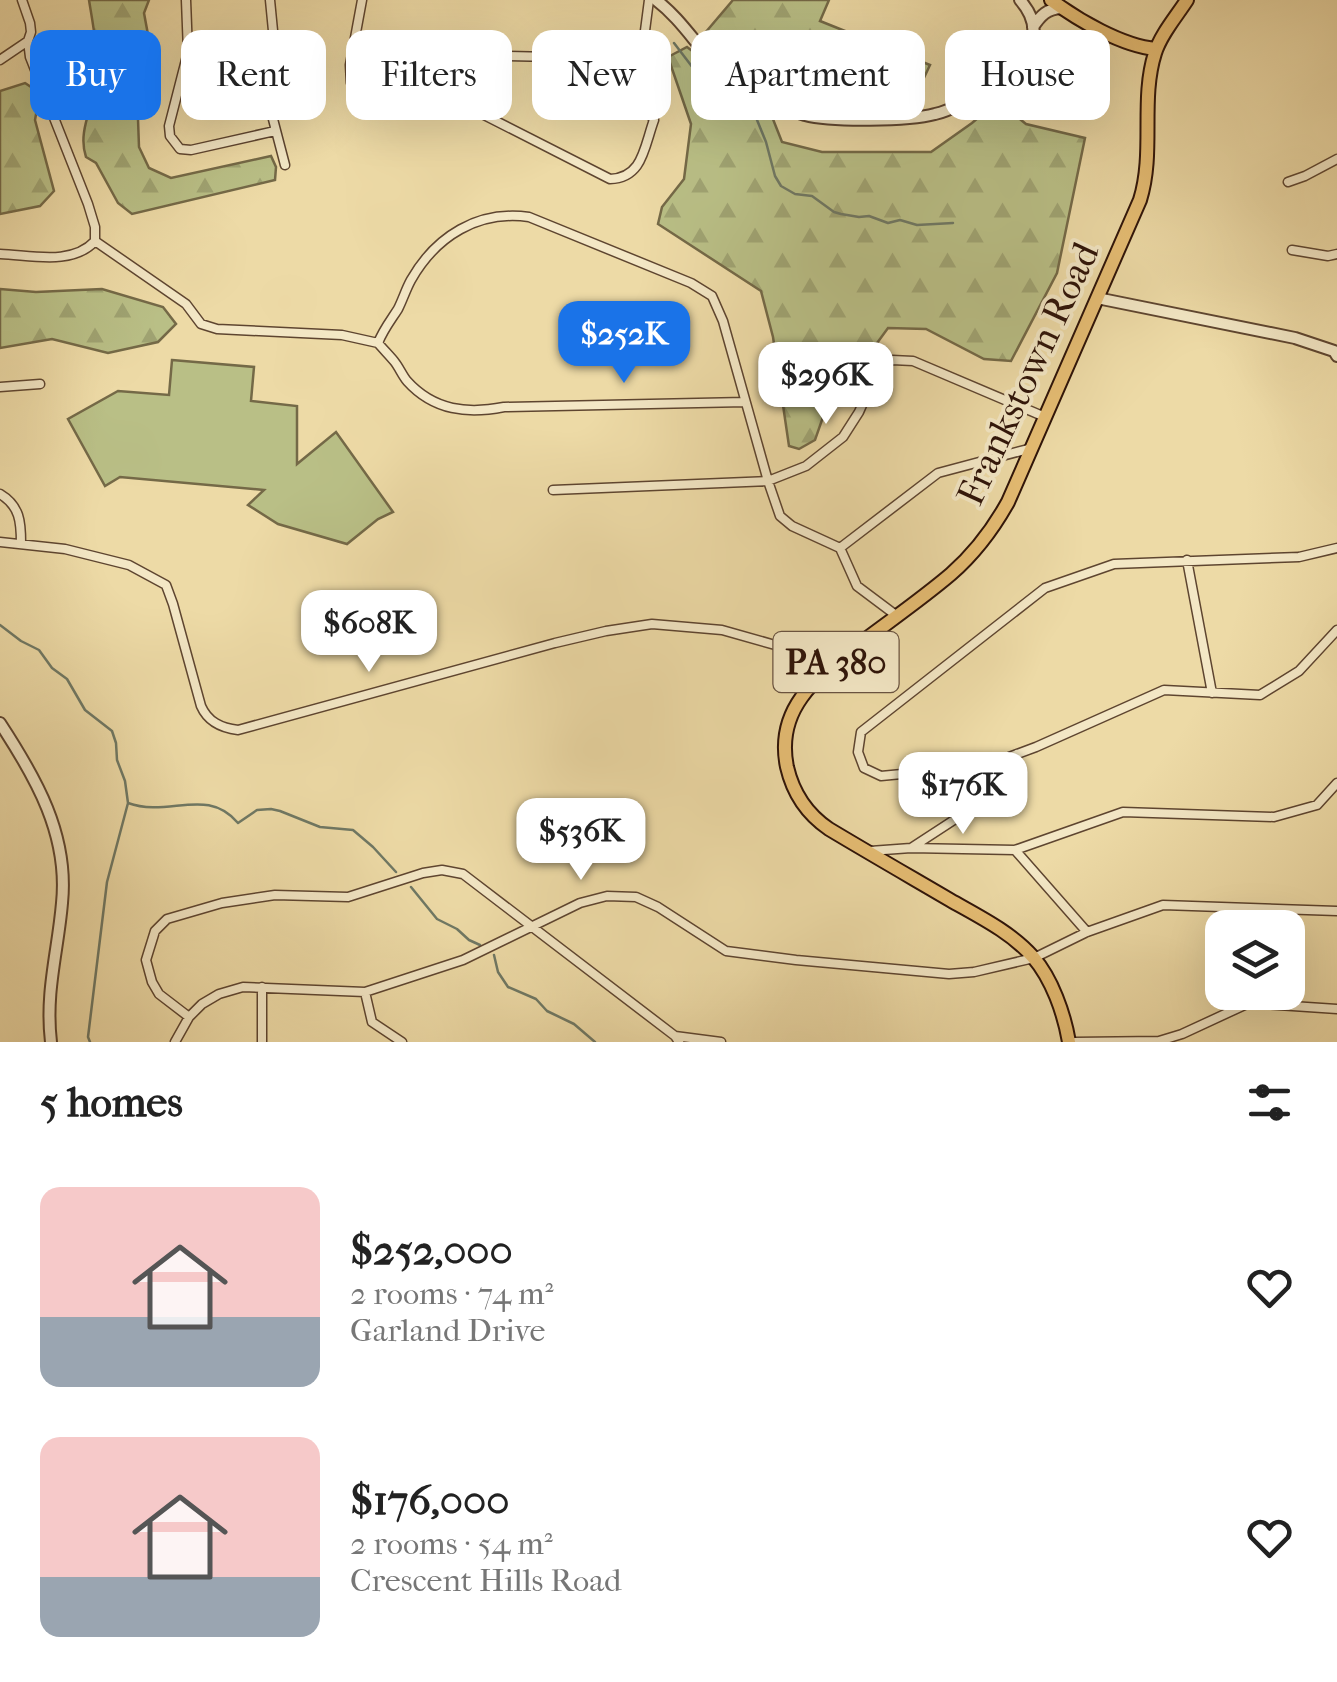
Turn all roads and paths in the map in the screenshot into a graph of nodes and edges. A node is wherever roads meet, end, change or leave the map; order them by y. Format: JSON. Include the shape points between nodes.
{"nodes":[{"id":1,"x":22,"y":0,"type":"edge"},
{"id":2,"x":186,"y":0,"type":"edge"},
{"id":3,"x":270,"y":0,"type":"edge"},
{"id":4,"x":362,"y":0,"type":"edge"},
{"id":5,"x":652,"y":0,"type":"edge"},
{"id":6,"x":1020,"y":0,"type":"edge"},
{"id":7,"x":1187,"y":0,"type":"edge"},
{"id":8,"x":1058,"y":3,"type":"edge"},
{"id":9,"x":1032,"y":28,"type":"junction"},
{"id":10,"x":356,"y":30,"type":"edge"},
{"id":11,"x":646,"y":30,"type":"edge"},
{"id":12,"x":28,"y":41,"type":"junction"},
{"id":13,"x":1156,"y":49,"type":"junction"},
{"id":14,"x":0,"y":60,"type":"edge"},
{"id":15,"x":493,"y":120,"type":"edge"},
{"id":16,"x":654,"y":120,"type":"edge"},
{"id":17,"x":274,"y":132,"type":"junction"},
{"id":18,"x":1337,"y":159,"type":"edge"},
{"id":19,"x":284,"y":165,"type":"dead end"},
{"id":20,"x":1288,"y":182,"type":"dead end"},
{"id":21,"x":95,"y":241,"type":"junction"},
{"id":22,"x":1292,"y":250,"type":"dead end"},
{"id":23,"x":0,"y":254,"type":"edge"},
{"id":24,"x":1337,"y":254,"type":"edge"},
{"id":25,"x":1097,"y":298,"type":"junction"},
{"id":26,"x":378,"y":343,"type":"junction"},
{"id":27,"x":1337,"y":356,"type":"edge"},
{"id":28,"x":40,"y":384,"type":"dead end"},
{"id":29,"x":0,"y":388,"type":"edge"},
{"id":30,"x":745,"y":402,"type":"junction"},
{"id":31,"x":1045,"y":416,"type":"junction"},
{"id":32,"x":1032,"y":448,"type":"junction"},
{"id":33,"x":768,"y":481,"type":"junction"},
{"id":34,"x":553,"y":490,"type":"dead end"},
{"id":35,"x":0,"y":494,"type":"edge"},
{"id":36,"x":0,"y":542,"type":"edge"},
{"id":37,"x":21,"y":543,"type":"junction"},
{"id":38,"x":840,"y":548,"type":"junction"},
{"id":39,"x":1337,"y":548,"type":"edge"},
{"id":40,"x":1187,"y":560,"type":"junction"},
{"id":41,"x":896,"y":616,"type":"junction"},
{"id":42,"x":1337,"y":630,"type":"edge"},
{"id":43,"x":821,"y":674,"type":"junction"},
{"id":44,"x":1212,"y":693,"type":"junction"},
{"id":45,"x":0,"y":723,"type":"edge"},
{"id":46,"x":1017,"y":754,"type":"junction"},
{"id":47,"x":986,"y":765,"type":"junction"},
{"id":48,"x":1337,"y":783,"type":"edge"},
{"id":49,"x":1000,"y":785,"type":"junction"},
{"id":50,"x":911,"y":848,"type":"junction"},
{"id":51,"x":1015,"y":850,"type":"junction"},
{"id":52,"x":866,"y":851,"type":"junction"},
{"id":53,"x":1337,"y":912,"type":"edge"},
{"id":54,"x":530,"y":927,"type":"junction"},
{"id":55,"x":1087,"y":932,"type":"junction"},
{"id":56,"x":1034,"y":958,"type":"junction"},
{"id":57,"x":262,"y":988,"type":"junction"},
{"id":58,"x":365,"y":992,"type":"junction"},
{"id":59,"x":1337,"y":1008,"type":"edge"},
{"id":60,"x":189,"y":1017,"type":"junction"},
{"id":61,"x":1184,"y":1038,"type":"edge"},
{"id":62,"x":677,"y":1039,"type":"edge"},
{"id":63,"x":51,"y":1042,"type":"edge"},
{"id":64,"x":175,"y":1042,"type":"edge"},
{"id":65,"x":262,"y":1042,"type":"edge"},
{"id":66,"x":402,"y":1042,"type":"edge"},
{"id":67,"x":720,"y":1042,"type":"edge"},
{"id":68,"x":1072,"y":1042,"type":"edge"}],
"edges":[{"from":1,"to":12,"type":"street"},
{"from":2,"to":17,"type":"street","via":[[188,52],[169,126],[173,142],[191,150]]},
{"from":3,"to":17,"type":"street","via":[[268,100]]},
{"from":4,"to":10,"type":"street"},
{"from":5,"to":9,"type":"street","via":[[734,82],[824,119],[915,118],[954,108],[1024,59]]},
{"from":5,"to":11,"type":"street"},
{"from":6,"to":9,"type":"street"},
{"from":7,"to":13,"type":"main road","name":"Frankstown Road","number":"PA 380"},
{"from":8,"to":9,"type":"street"},
{"from":8,"to":13,"type":"main road"},
{"from":12,"to":14,"type":"street"},
{"from":12,"to":21,"type":"street","via":[[88,204]]},
{"from":13,"to":25,"type":"main road","name":"Frankstown Road","number":"PA 380","via":[[1145,184]]},
{"from":15,"to":16,"type":"street","via":[[610,180],[636,170]]},
{"from":17,"to":19,"type":"street"},
{"from":18,"to":20,"type":"street"},
{"from":21,"to":23,"type":"street","via":[[64,257]]},
{"from":21,"to":26,"type":"street","via":[[186,304],[202,324]]},
{"from":22,"to":24,"type":"street"},
{"from":25,"to":27,"type":"street","via":[[1295,338]]},
{"from":25,"to":31,"type":"main road","name":"Frankstown Road","number":"PA 380"},
{"from":26,"to":30,"type":"street","via":[[406,381],[448,408]]},
{"from":26,"to":30,"type":"street","via":[[428,254],[465,225],[511,214],[712,296]]},
{"from":28,"to":29,"type":"street"},
{"from":30,"to":33,"type":"street"},
{"from":31,"to":32,"type":"main road","name":"Frankstown Road","number":"PA 380"},
{"from":31,"to":33,"type":"street","via":[[913,361],[892,360],[877,372],[843,438],[806,466]]},
{"from":32,"to":38,"type":"street","via":[[938,473]]},
{"from":32,"to":41,"type":"main road","name":"Frankstown Road","number":"PA 380","via":[[982,542]]},
{"from":33,"to":34,"type":"street"},
{"from":33,"to":38,"type":"street","via":[[780,516]]},
{"from":35,"to":37,"type":"street","via":[[21,516]]},
{"from":36,"to":37,"type":"street"},
{"from":37,"to":43,"type":"street","via":[[130,566],[166,585],[204,715],[225,728],[238,730],[555,643],[652,624],[722,630],[775,645]]},
{"from":38,"to":41,"type":"street","via":[[857,586]]},
{"from":39,"to":40,"type":"street","via":[[1299,557]]},
{"from":40,"to":44,"type":"street"},
{"from":40,"to":47,"type":"street","via":[[1114,564],[1045,588],[862,732],[858,752],[864,768],[882,776]]},
{"from":41,"to":43,"type":"main road","name":"Frankstown Road","number":"PA 380"},
{"from":42,"to":44,"type":"street","via":[[1299,671],[1260,695]]},
{"from":43,"to":52,"type":"main road","name":"Frankstown Road","number":"PA 380","via":[[790,721],[790,780],[820,823]]},
{"from":44,"to":46,"type":"street","via":[[1164,690]]},
{"from":45,"to":63,"type":"street","via":[[40,791],[60,845],[64,886],[49,988]]},
{"from":46,"to":47,"type":"street"},
{"from":46,"to":49,"type":"street"},
{"from":47,"to":49,"type":"street"},
{"from":48,"to":51,"type":"street","via":[[1317,805],[1274,817],[1123,812]]},
{"from":49,"to":50,"type":"street"},
{"from":50,"to":51,"type":"street"},
{"from":50,"to":52,"type":"street"},
{"from":51,"to":55,"type":"street"},
{"from":52,"to":56,"type":"main road","name":"Frankstown Road","number":"PA 380","via":[[1007,934]]},
{"from":53,"to":55,"type":"street","via":[[1162,905]]},
{"from":54,"to":56,"type":"street","via":[[607,896],[658,907],[726,951],[949,974]]},
{"from":54,"to":58,"type":"street","via":[[463,960]]},
{"from":54,"to":60,"type":"street","via":[[463,874],[442,870],[348,897],[222,902],[166,919],[146,960],[158,994]]},
{"from":54,"to":62,"type":"street"},
{"from":55,"to":56,"type":"street"},
{"from":56,"to":68,"type":"main road","name":"Frankstown Road","number":"PA 380"},
{"from":57,"to":58,"type":"street"},
{"from":57,"to":60,"type":"street","via":[[219,994]]},
{"from":57,"to":65,"type":"street"},
{"from":58,"to":66,"type":"street","via":[[372,1022]]},
{"from":59,"to":61,"type":"street","via":[[1249,1003]]},
{"from":60,"to":64,"type":"street"},
{"from":61,"to":68,"type":"street"},
{"from":62,"to":67,"type":"street"}]}
